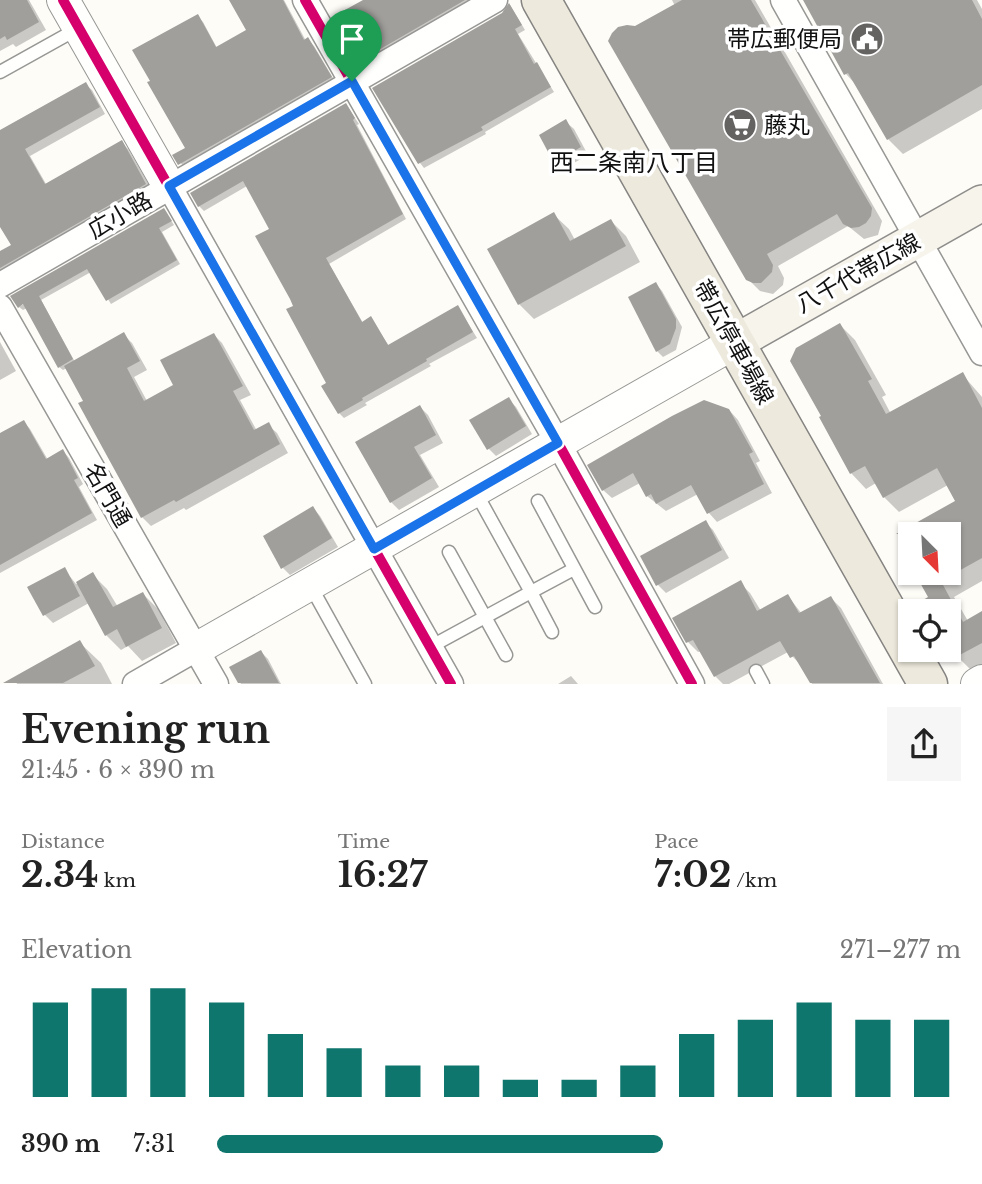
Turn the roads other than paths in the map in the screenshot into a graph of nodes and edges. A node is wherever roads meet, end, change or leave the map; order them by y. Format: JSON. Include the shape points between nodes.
{"nodes":[{"id":1,"x":64,"y":0,"type":"edge"},
{"id":2,"x":305,"y":0,"type":"edge"},
{"id":3,"x":495,"y":0,"type":"edge"},
{"id":4,"x":541,"y":0,"type":"edge"},
{"id":5,"x":783,"y":0,"type":"edge"},
{"id":6,"x":79,"y":28,"type":"junction"},
{"id":7,"x":0,"y":72,"type":"edge"},
{"id":8,"x":352,"y":81,"type":"junction"},
{"id":9,"x":169,"y":186,"type":"junction"},
{"id":10,"x":982,"y":203,"type":"edge"},
{"id":11,"x":918,"y":240,"type":"junction"},
{"id":12,"x":0,"y":285,"type":"edge"},
{"id":13,"x":0,"y":307,"type":"edge"},
{"id":14,"x":734,"y":343,"type":"junction"},
{"id":15,"x":982,"y":353,"type":"edge"},
{"id":16,"x":558,"y":443,"type":"junction"},
{"id":17,"x":475,"y":491,"type":"junction"},
{"id":18,"x":538,"y":501,"type":"dead end"},
{"id":19,"x":374,"y":549,"type":"junction"},
{"id":20,"x":449,"y":552,"type":"dead end"},
{"id":21,"x":574,"y":569,"type":"junction"},
{"id":22,"x":310,"y":584,"type":"junction"},
{"id":23,"x":531,"y":592,"type":"junction"},
{"id":24,"x":595,"y":607,"type":"dead end"},
{"id":25,"x":485,"y":618,"type":"junction"},
{"id":26,"x":552,"y":632,"type":"dead end"},
{"id":27,"x":430,"y":647,"type":"junction"},
{"id":28,"x":196,"y":649,"type":"junction"},
{"id":29,"x":506,"y":656,"type":"dead end"},
{"id":30,"x":756,"y":671,"type":"dead end"},
{"id":31,"x":982,"y":681,"type":"edge"},
{"id":32,"x":135,"y":684,"type":"edge"},
{"id":33,"x":216,"y":684,"type":"edge"},
{"id":34,"x":365,"y":684,"type":"edge"},
{"id":35,"x":451,"y":684,"type":"edge"},
{"id":36,"x":692,"y":684,"type":"edge"},
{"id":37,"x":763,"y":684,"type":"edge"},
{"id":38,"x":928,"y":684,"type":"edge"},
{"id":39,"x":977,"y":684,"type":"edge"}],
"edges":[{"from":1,"to":6,"type":"street"},
{"from":2,"to":8,"type":"street"},
{"from":3,"to":8,"type":"street","name":"広小路"},
{"from":4,"to":14,"type":"main road","name":"帯広停車場線"},
{"from":5,"to":11,"type":"street"},
{"from":6,"to":7,"type":"lane"},
{"from":6,"to":9,"type":"street"},
{"from":8,"to":9,"type":"street","name":"広小路"},
{"from":8,"to":16,"type":"street"},
{"from":9,"to":12,"type":"street","name":"広小路"},
{"from":9,"to":19,"type":"street"},
{"from":10,"to":11,"type":"main road","name":"八千代帯広線"},
{"from":11,"to":14,"type":"main road","name":"八千代帯広線"},
{"from":11,"to":15,"type":"street"},
{"from":13,"to":28,"type":"street","name":"名門通"},
{"from":14,"to":16,"type":"street"},
{"from":14,"to":38,"type":"main road","name":"帯広停車場線"},
{"from":16,"to":17,"type":"street"},
{"from":16,"to":36,"type":"street"},
{"from":17,"to":19,"type":"street"},
{"from":17,"to":23,"type":"lane"},
{"from":18,"to":21,"type":"lane"},
{"from":19,"to":22,"type":"street"},
{"from":19,"to":27,"type":"street"},
{"from":20,"to":25,"type":"lane"},
{"from":21,"to":23,"type":"lane"},
{"from":21,"to":24,"type":"lane"},
{"from":22,"to":28,"type":"street"},
{"from":22,"to":34,"type":"lane"},
{"from":23,"to":25,"type":"lane"},
{"from":23,"to":26,"type":"lane"},
{"from":25,"to":27,"type":"lane"},
{"from":25,"to":29,"type":"lane"},
{"from":27,"to":35,"type":"street"},
{"from":28,"to":32,"type":"street"},
{"from":28,"to":33,"type":"street","name":"名門通"},
{"from":30,"to":37,"type":"lane"},
{"from":31,"to":39,"type":"street"}]}
